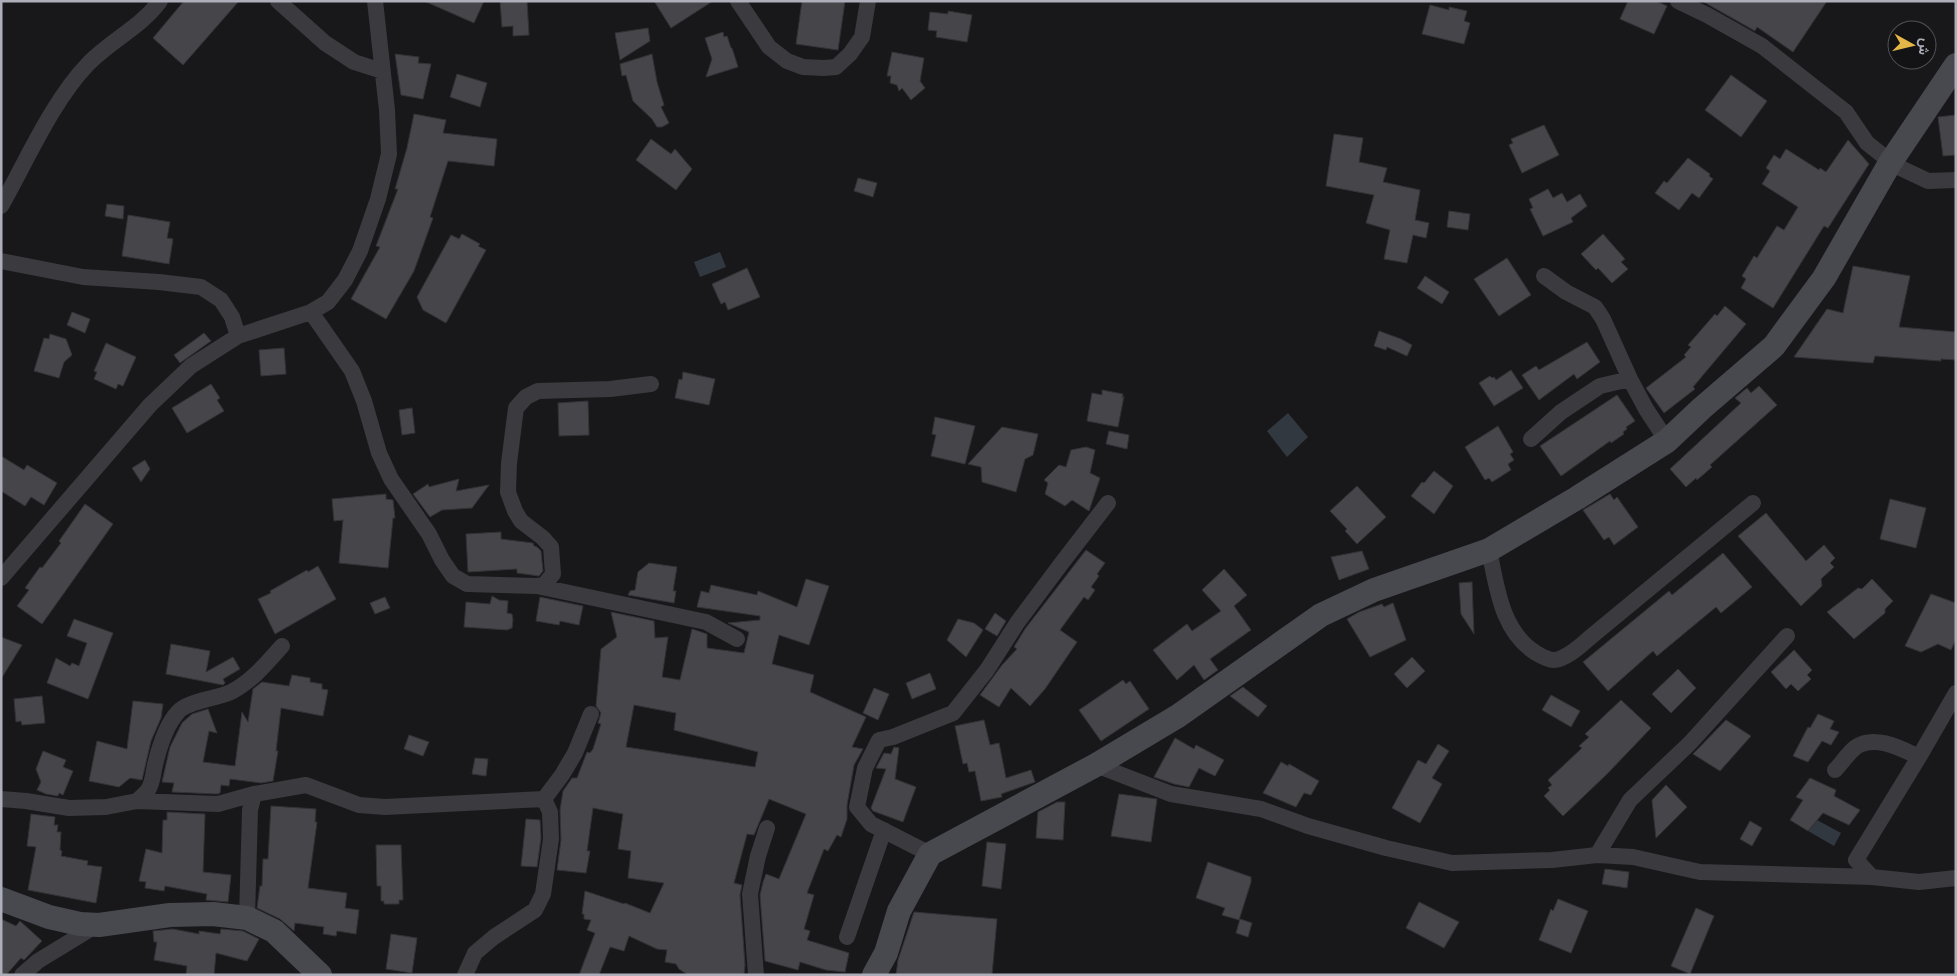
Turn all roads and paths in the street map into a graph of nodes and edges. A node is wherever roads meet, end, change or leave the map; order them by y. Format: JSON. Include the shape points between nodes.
{"nodes":[{"id":1,"x":160,"y":1,"type":"edge"},
{"id":2,"x":278,"y":1,"type":"edge"},
{"id":3,"x":374,"y":1,"type":"edge"},
{"id":4,"x":738,"y":1,"type":"edge"},
{"id":5,"x":868,"y":1,"type":"edge"},
{"id":6,"x":1678,"y":1,"type":"edge"},
{"id":7,"x":1956,"y":65,"type":"edge"},
{"id":8,"x":382,"y":71,"type":"junction"},
{"id":9,"x":1891,"y":162,"type":"junction"},
{"id":10,"x":1956,"y":180,"type":"edge"},
{"id":11,"x":1,"y":206,"type":"edge"},
{"id":12,"x":1,"y":261,"type":"edge"},
{"id":13,"x":1544,"y":276,"type":"dead end"},
{"id":14,"x":311,"y":312,"type":"junction"},
{"id":15,"x":238,"y":336,"type":"junction"},
{"id":16,"x":1630,"y":379,"type":"junction"},
{"id":17,"x":651,"y":384,"type":"dead end"},
{"id":18,"x":1531,"y":440,"type":"dead end"},
{"id":19,"x":1667,"y":441,"type":"junction"},
{"id":20,"x":1108,"y":502,"type":"dead end"},
{"id":21,"x":1753,"y":503,"type":"dead end"},
{"id":22,"x":1489,"y":550,"type":"junction"},
{"id":23,"x":1,"y":578,"type":"edge"},
{"id":24,"x":537,"y":586,"type":"junction"},
{"id":25,"x":1787,"y":636,"type":"dead end"},
{"id":26,"x":737,"y":639,"type":"dead end"},
{"id":27,"x":282,"y":646,"type":"dead end"},
{"id":28,"x":1956,"y":693,"type":"edge"},
{"id":29,"x":591,"y":714,"type":"dead end"},
{"id":30,"x":1919,"y":757,"type":"junction"},
{"id":31,"x":1096,"y":764,"type":"junction"},
{"id":32,"x":1835,"y":770,"type":"dead end"},
{"id":33,"x":254,"y":794,"type":"junction"},
{"id":34,"x":1,"y":799,"type":"edge"},
{"id":35,"x":544,"y":799,"type":"junction"},
{"id":36,"x":137,"y":801,"type":"junction"},
{"id":37,"x":767,"y":828,"type":"dead end"},
{"id":38,"x":884,"y":830,"type":"junction"},
{"id":39,"x":930,"y":854,"type":"junction"},
{"id":40,"x":1597,"y":855,"type":"junction"},
{"id":41,"x":1872,"y":877,"type":"junction"},
{"id":42,"x":1956,"y":878,"type":"edge"},
{"id":43,"x":1,"y":900,"type":"edge"},
{"id":44,"x":247,"y":918,"type":"junction"},
{"id":45,"x":99,"y":925,"type":"junction"},
{"id":46,"x":847,"y":937,"type":"dead end"},
{"id":47,"x":22,"y":975,"type":"edge"},
{"id":48,"x":320,"y":975,"type":"edge"},
{"id":49,"x":465,"y":975,"type":"edge"},
{"id":50,"x":756,"y":975,"type":"edge"},
{"id":51,"x":874,"y":975,"type":"edge"}],
"edges":[{"from":1,"to":11,"type":"street","via":[[150,15],[88,64],[67,90]]},
{"from":2,"to":8,"type":"street","via":[[325,43],[354,62]]},
{"from":3,"to":8,"type":"street"},
{"from":4,"to":5,"type":"street","via":[[769,47],[787,61],[803,67],[824,68],[836,67],[862,37]]},
{"from":6,"to":9,"type":"street","via":[[1762,46],[1846,112],[1867,143]]},
{"from":7,"to":9,"type":"street"},
{"from":8,"to":14,"type":"street","via":[[389,154],[378,199],[360,251],[345,280],[328,302]]},
{"from":9,"to":10,"type":"street","via":[[1928,181]]},
{"from":9,"to":19,"type":"street","via":[[1824,278],[1774,346]]},
{"from":12,"to":15,"type":"street","via":[[83,277],[201,287],[221,300],[232,317]]},
{"from":13,"to":16,"type":"street","via":[[1595,307]]},
{"from":14,"to":15,"type":"street"},
{"from":14,"to":24,"type":"street","via":[[352,371],[391,479],[453,576],[467,584]]},
{"from":15,"to":23,"type":"street","via":[[192,366],[150,405]]},
{"from":16,"to":18,"type":"street","via":[[1600,386],[1561,412]]},
{"from":16,"to":19,"type":"street"},
{"from":17,"to":24,"type":"street","via":[[538,391],[526,397],[516,408],[508,492],[521,522],[543,538],[553,559],[553,574],[544,585]]},
{"from":19,"to":22,"type":"street"},
{"from":20,"to":38,"type":"street","via":[[953,713],[878,740],[865,768],[857,807],[871,824]]},
{"from":21,"to":22,"type":"street","via":[[1593,635],[1566,656],[1555,660],[1543,658],[1517,636],[1502,608]]},
{"from":22,"to":31,"type":"street","via":[[1374,590],[1321,615],[1178,716]]},
{"from":24,"to":26,"type":"street","via":[[706,622]]},
{"from":25,"to":40,"type":"street","via":[[1690,743],[1630,800]]},
{"from":27,"to":36,"type":"street","via":[[253,676],[232,691],[178,712],[165,734],[152,782]]},
{"from":28,"to":30,"type":"street"},
{"from":29,"to":35,"type":"street","via":[[575,753]]},
{"from":30,"to":32,"type":"street","via":[[1890,744],[1874,742],[1857,746]]},
{"from":30,"to":41,"type":"street","via":[[1856,860]]},
{"from":31,"to":39,"type":"street"},
{"from":31,"to":40,"type":"street","via":[[1171,794],[1261,809],[1308,826],[1444,862],[1489,863]]},
{"from":33,"to":35,"type":"street","via":[[306,786],[359,805],[386,808]]},
{"from":33,"to":36,"type":"street","via":[[218,804]]},
{"from":33,"to":44,"type":"street","via":[[250,810]]},
{"from":34,"to":36,"type":"street","via":[[69,808],[106,807]]},
{"from":35,"to":49,"type":"street","via":[[550,812],[551,839],[542,894],[535,910],[475,954]]},
{"from":37,"to":50,"type":"street","via":[[750,894]]},
{"from":38,"to":39,"type":"street"},
{"from":38,"to":46,"type":"street"},
{"from":39,"to":51,"type":"street","via":[[899,911],[886,953]]},
{"from":40,"to":41,"type":"street","via":[[1633,857],[1700,872]]},
{"from":41,"to":42,"type":"street","via":[[1919,882]]},
{"from":43,"to":45,"type":"street","via":[[50,917]]},
{"from":44,"to":45,"type":"street","via":[[213,914],[170,915]]},
{"from":44,"to":48,"type":"street","via":[[274,931]]},
{"from":45,"to":47,"type":"street","via":[[38,961]]}]}
